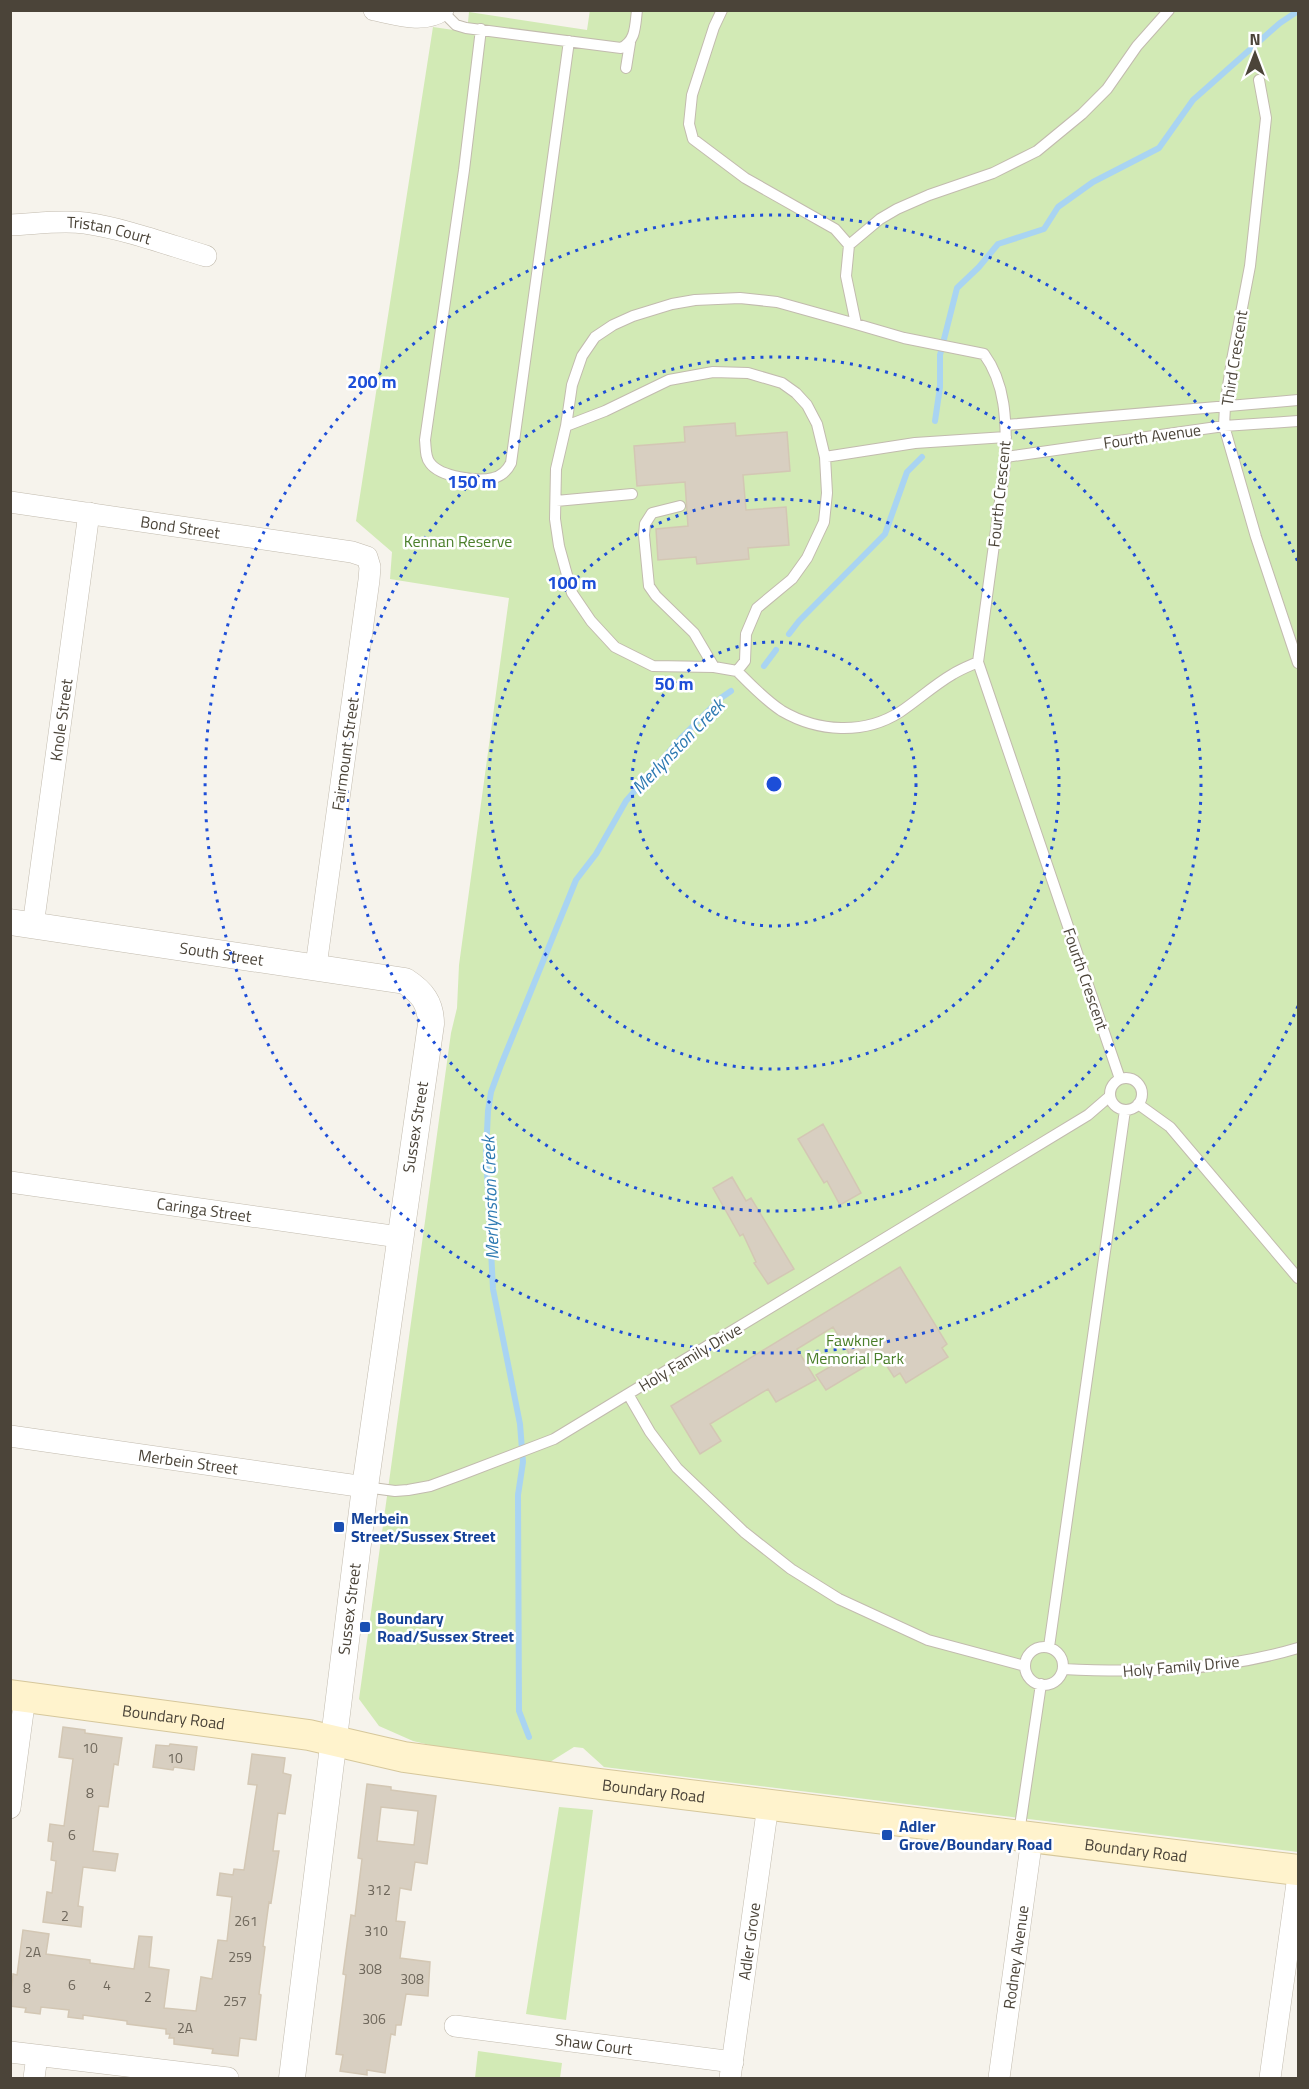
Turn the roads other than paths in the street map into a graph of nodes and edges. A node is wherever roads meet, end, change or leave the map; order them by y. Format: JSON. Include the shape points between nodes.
{"nodes":[{"id":1,"x":374,"y":10,"type":"edge"},
{"id":2,"x":637,"y":10,"type":"edge"},
{"id":3,"x":722,"y":10,"type":"edge"},
{"id":4,"x":1168,"y":10,"type":"edge"},
{"id":5,"x":442,"y":11,"type":"edge"},
{"id":6,"x":481,"y":29,"type":"junction"},
{"id":7,"x":569,"y":41,"type":"junction"},
{"id":8,"x":630,"y":43,"type":"junction"},
{"id":9,"x":626,"y":68,"type":"dead end"},
{"id":10,"x":1259,"y":80,"type":"dead end"},
{"id":11,"x":10,"y":225,"type":"edge"},
{"id":12,"x":849,"y":244,"type":"junction"},
{"id":13,"x":206,"y":256,"type":"dead end"},
{"id":14,"x":856,"y":324,"type":"junction"},
{"id":15,"x":1299,"y":400,"type":"edge"},
{"id":16,"x":1225,"y":406,"type":"junction"},
{"id":17,"x":1299,"y":421,"type":"edge"},
{"id":18,"x":566,"y":426,"type":"junction"},
{"id":19,"x":1224,"y":426,"type":"junction"},
{"id":20,"x":1006,"y":431,"type":"junction"},
{"id":21,"x":825,"y":457,"type":"junction"},
{"id":22,"x":1006,"y":458,"type":"junction"},
{"id":23,"x":632,"y":494,"type":"dead end"},
{"id":24,"x":10,"y":501,"type":"edge"},
{"id":25,"x":556,"y":501,"type":"junction"},
{"id":26,"x":680,"y":506,"type":"dead end"},
{"id":27,"x":89,"y":513,"type":"junction"},
{"id":28,"x":352,"y":552,"type":"joint"},
{"id":29,"x":978,"y":662,"type":"junction"},
{"id":30,"x":1299,"y":663,"type":"edge"},
{"id":31,"x":714,"y":667,"type":"junction"},
{"id":32,"x":737,"y":671,"type":"junction"},
{"id":33,"x":22,"y":924,"type":"edge"},
{"id":34,"x":316,"y":966,"type":"junction"},
{"id":35,"x":426,"y":999,"type":"joint"},
{"id":36,"x":1120,"y":1079,"type":"junction"},
{"id":37,"x":1110,"y":1096,"type":"junction"},
{"id":38,"x":1138,"y":1104,"type":"junction"},
{"id":39,"x":1125,"y":1110,"type":"junction"},
{"id":40,"x":10,"y":1182,"type":"edge"},
{"id":41,"x":399,"y":1237,"type":"junction"},
{"id":42,"x":1299,"y":1278,"type":"edge"},
{"id":43,"x":628,"y":1394,"type":"junction"},
{"id":44,"x":10,"y":1436,"type":"edge"},
{"id":45,"x":365,"y":1487,"type":"junction"},
{"id":46,"x":1049,"y":1647,"type":"junction"},
{"id":47,"x":1299,"y":1648,"type":"edge"},
{"id":48,"x":1025,"y":1666,"type":"junction"},
{"id":49,"x":1063,"y":1669,"type":"junction"},
{"id":50,"x":1041,"y":1684,"type":"junction"},
{"id":51,"x":18,"y":1696,"type":"edge"},
{"id":52,"x":334,"y":1741,"type":"junction"},
{"id":53,"x":768,"y":1805,"type":"junction"},
{"id":54,"x":10,"y":1808,"type":"edge"},
{"id":55,"x":1025,"y":1837,"type":"junction"},
{"id":56,"x":1299,"y":1870,"type":"edge"},
{"id":57,"x":1299,"y":1876,"type":"edge"},
{"id":58,"x":455,"y":2026,"type":"dead end"},
{"id":59,"x":10,"y":2052,"type":"edge"},
{"id":60,"x":37,"y":2056,"type":"junction"},
{"id":61,"x":732,"y":2070,"type":"edge"},
{"id":62,"x":34,"y":2079,"type":"edge"},
{"id":63,"x":228,"y":2079,"type":"edge"},
{"id":64,"x":292,"y":2079,"type":"edge"},
{"id":65,"x":999,"y":2079,"type":"edge"},
{"id":66,"x":1270,"y":2079,"type":"edge"}],
"edges":[{"from":1,"to":5,"type":"street","via":[[421,17]]},
{"from":2,"to":8,"type":"lane"},
{"from":3,"to":12,"type":"lane","via":[[692,94],[689,124],[693,139],[745,178],[835,229]]},
{"from":4,"to":12,"type":"lane","via":[[1107,88],[1037,151],[993,174],[897,210]]},
{"from":5,"to":6,"type":"lane","via":[[456,25]]},
{"from":6,"to":7,"type":"lane"},
{"from":6,"to":7,"type":"lane","via":[[425,440],[429,462],[446,475],[492,479],[507,471],[511,463]]},
{"from":7,"to":8,"type":"lane","via":[[621,48]]},
{"from":8,"to":9,"type":"lane"},
{"from":10,"to":16,"type":"lane","name":"Third Crescent","via":[[1266,118],[1250,266]]},
{"from":11,"to":13,"type":"street","name":"Tristan Court","via":[[83,223]]},
{"from":12,"to":14,"type":"lane","via":[[846,276]]},
{"from":14,"to":18,"type":"lane","name":"Fourth Crescent","via":[[777,302],[740,298],[695,300],[633,316],[595,338],[582,356],[572,386]]},
{"from":14,"to":20,"type":"lane","name":"Fourth Crescent","via":[[984,354],[1000,385]]},
{"from":15,"to":16,"type":"lane","name":"Fourth Avenue"},
{"from":16,"to":19,"type":"lane","name":"Third Crescent"},
{"from":16,"to":20,"type":"lane","name":"Fourth Avenue"},
{"from":17,"to":19,"type":"lane","name":"Fourth Avenue"},
{"from":18,"to":21,"type":"lane","via":[[669,380],[713,372],[747,373],[782,383],[802,399],[817,424]]},
{"from":18,"to":25,"type":"lane","name":"Fourth Crescent","via":[[556,470]]},
{"from":19,"to":22,"type":"lane","name":"Fourth Avenue"},
{"from":19,"to":30,"type":"lane","name":"Third Crescent"},
{"from":20,"to":21,"type":"lane","name":"Fourth Avenue"},
{"from":20,"to":22,"type":"lane","name":"Fourth Crescent"},
{"from":21,"to":32,"type":"lane","via":[[827,494],[822,528],[792,579],[757,608],[746,634],[745,661]]},
{"from":22,"to":29,"type":"lane","name":"Fourth Crescent"},
{"from":23,"to":25,"type":"lane"},
{"from":24,"to":27,"type":"street","name":"Bond Street"},
{"from":25,"to":31,"type":"lane","name":"Fourth Crescent","via":[[559,546],[572,593],[615,647],[653,666]]},
{"from":26,"to":31,"type":"lane","via":[[652,513],[645,524],[649,586],[694,633]]},
{"from":27,"to":28,"type":"street","name":"Bond Street"},
{"from":27,"to":33,"type":"street","name":"Knole Street"},
{"from":28,"to":34,"type":"street","name":"Fairmount Street","via":[[367,557],[369,580]]},
{"from":29,"to":32,"type":"lane","via":[[952,674],[898,713],[866,726],[843,728],[811,725],[782,711]]},
{"from":29,"to":36,"type":"lane","name":"Fourth Crescent"},
{"from":31,"to":32,"type":"lane","name":"Fourth Crescent"},
{"from":33,"to":34,"type":"street","name":"South Street"},
{"from":34,"to":35,"type":"street","name":"South Street","via":[[405,981]]},
{"from":35,"to":41,"type":"street","name":"Sussex Street","via":[[431,1024]]},
{"from":36,"to":37,"type":"lane","via":[[1112,1086]]},
{"from":36,"to":38,"type":"lane","via":[[1130,1078],[1138,1084],[1142,1093]]},
{"from":37,"to":39,"type":"lane","via":[[1117,1107]]},
{"from":37,"to":43,"type":"lane","name":"Holy Family Drive","via":[[1078,1121]]},
{"from":38,"to":39,"type":"lane"},
{"from":38,"to":42,"type":"lane","via":[[1170,1127]]},
{"from":39,"to":46,"type":"lane"},
{"from":40,"to":41,"type":"street","name":"Caringa Street"},
{"from":41,"to":45,"type":"street","name":"Sussex Street"},
{"from":43,"to":45,"type":"lane","via":[[536,1448],[430,1486],[408,1490]]},
{"from":43,"to":48,"type":"lane","name":"Holy Family Drive","via":[[677,1468],[744,1532],[791,1569],[839,1599],[928,1640]]},
{"from":44,"to":45,"type":"street","name":"Merbein Street"},
{"from":45,"to":52,"type":"street","name":"Sussex Street"},
{"from":46,"to":48,"type":"lane","via":[[1032,1651]]},
{"from":46,"to":49,"type":"lane","via":[[1058,1653]]},
{"from":47,"to":49,"type":"lane","name":"Holy Family Drive","via":[[1182,1670]]},
{"from":48,"to":50,"type":"lane","via":[[1032,1680]]},
{"from":49,"to":50,"type":"lane","via":[[1052,1683]]},
{"from":50,"to":55,"type":"lane"},
{"from":51,"to":52,"type":"main road","name":"Boundary Road"},
{"from":51,"to":54,"type":"street"},
{"from":52,"to":53,"type":"main road","name":"Boundary Road","via":[[404,1757]]},
{"from":52,"to":64,"type":"street","name":"Sussex Street"},
{"from":53,"to":55,"type":"main road","name":"Boundary Road"},
{"from":53,"to":61,"type":"street","name":"Adler Grove"},
{"from":55,"to":56,"type":"main road","name":"Boundary Road"},
{"from":55,"to":65,"type":"street","name":"Rodney Avenue"},
{"from":57,"to":66,"type":"street"},
{"from":58,"to":61,"type":"street","name":"Shaw Court"},
{"from":59,"to":60,"type":"street"},
{"from":60,"to":62,"type":"street"},
{"from":60,"to":63,"type":"street"}]}
